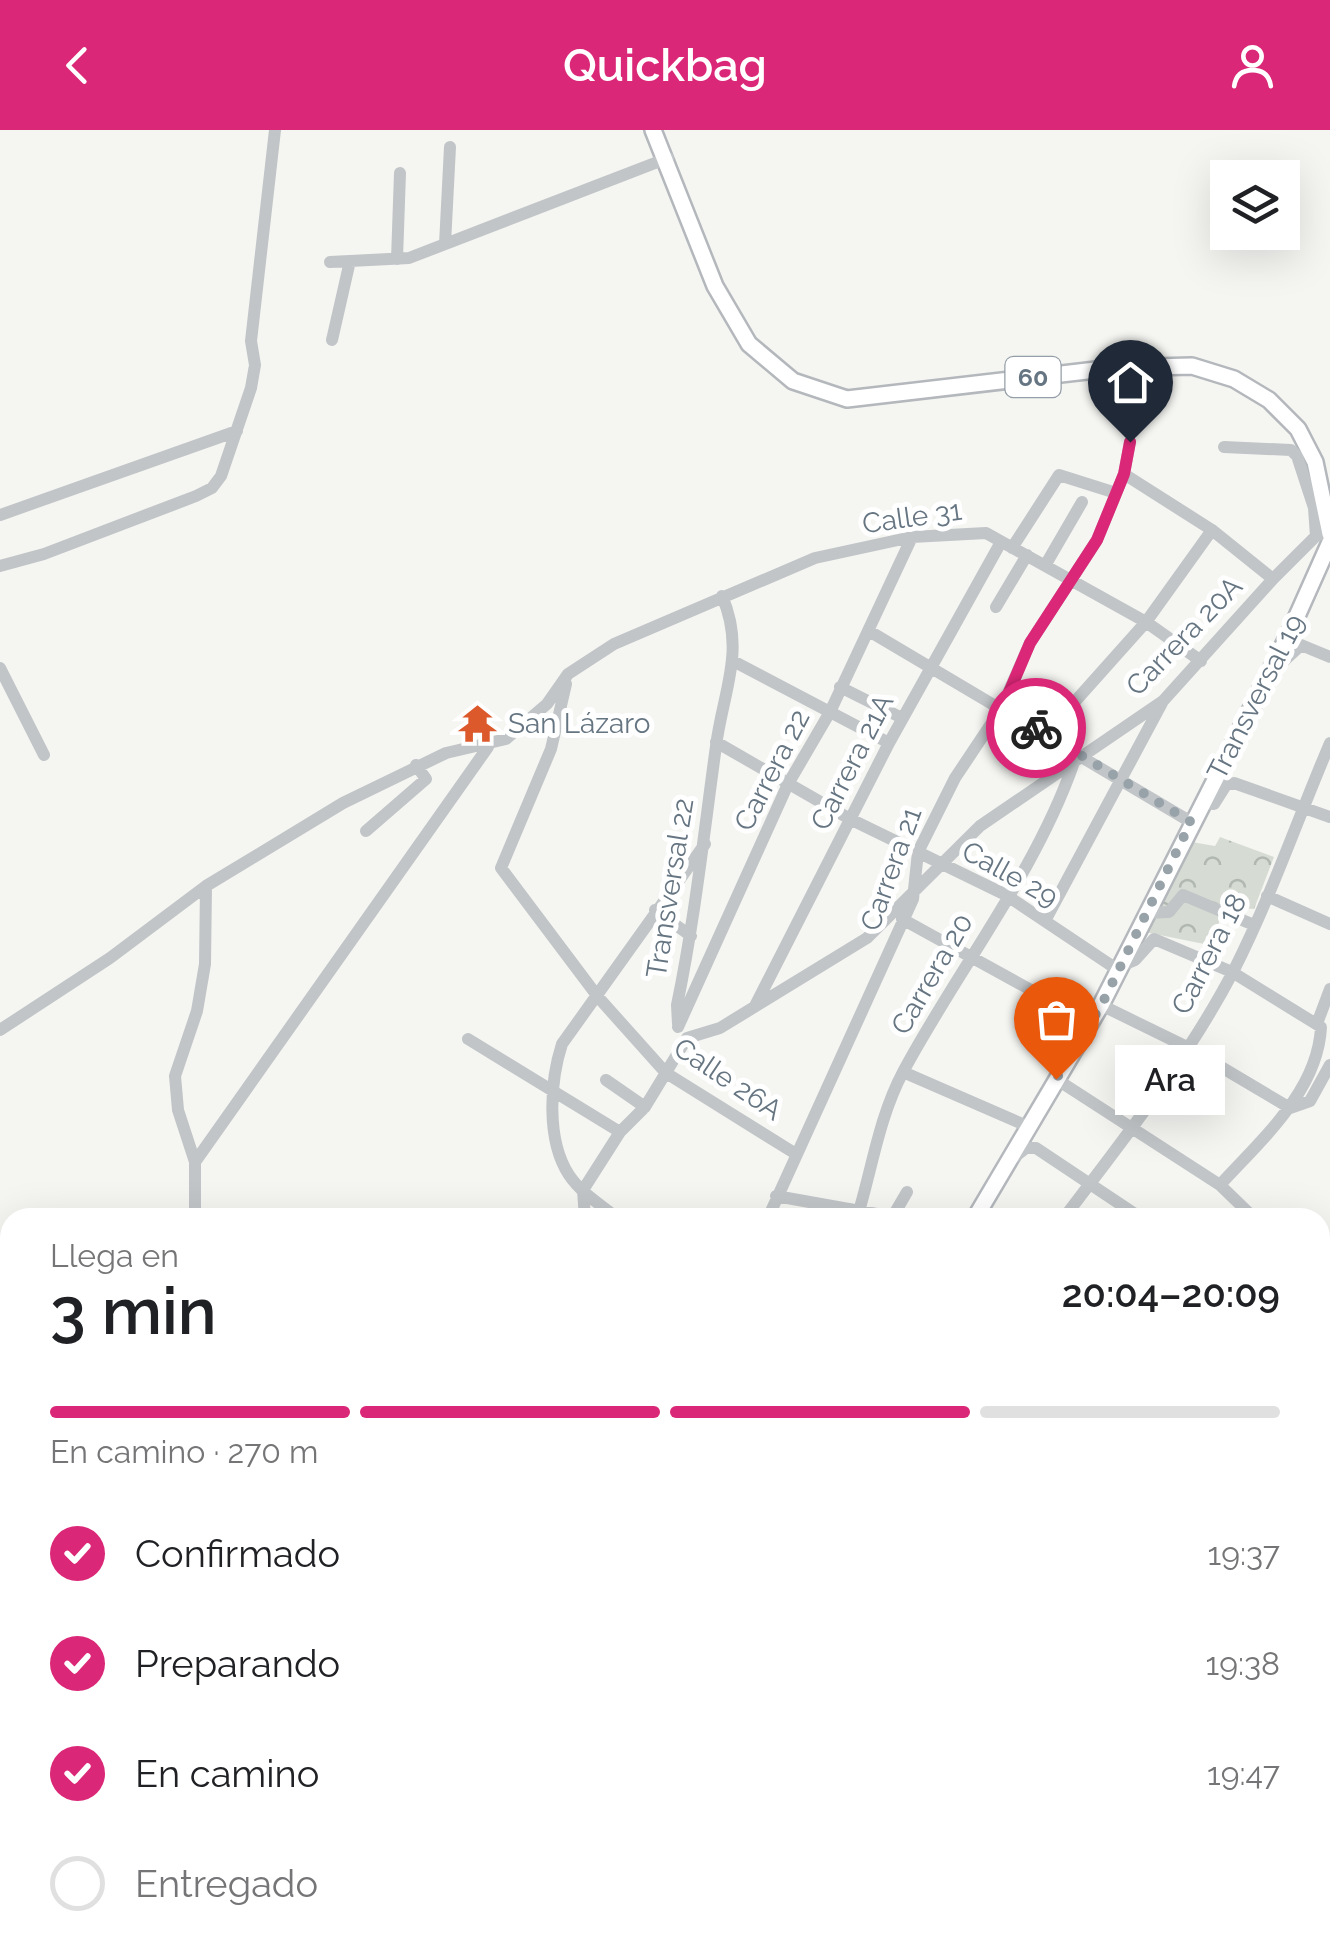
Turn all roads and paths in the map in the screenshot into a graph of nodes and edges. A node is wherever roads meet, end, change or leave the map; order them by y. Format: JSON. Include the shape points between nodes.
{"nodes":[{"id":1,"x":275,"y":130,"type":"edge"},
{"id":2,"x":653,"y":130,"type":"edge"},
{"id":3,"x":450,"y":147,"type":"dead end"},
{"id":4,"x":668,"y":158,"type":"junction"},
{"id":5,"x":400,"y":173,"type":"dead end"},
{"id":6,"x":446,"y":244,"type":"junction"},
{"id":7,"x":397,"y":260,"type":"junction"},
{"id":8,"x":350,"y":261,"type":"junction"},
{"id":9,"x":330,"y":262,"type":"dead end"},
{"id":10,"x":332,"y":340,"type":"dead end"},
{"id":11,"x":238,"y":431,"type":"junction"},
{"id":12,"x":1130,"y":442,"type":"dead end"},
{"id":13,"x":1224,"y":447,"type":"dead end"},
{"id":14,"x":1124,"y":474,"type":"junction"},
{"id":15,"x":1116,"y":493,"type":"junction"},
{"id":16,"x":1082,"y":502,"type":"dead end"},
{"id":17,"x":0,"y":515,"type":"edge"},
{"id":18,"x":1212,"y":530,"type":"junction"},
{"id":19,"x":1327,"y":536,"type":"edge"},
{"id":20,"x":912,"y":537,"type":"junction"},
{"id":21,"x":1007,"y":545,"type":"junction"},
{"id":22,"x":1027,"y":555,"type":"junction"},
{"id":23,"x":1046,"y":564,"type":"junction"},
{"id":24,"x":0,"y":566,"type":"edge"},
{"id":25,"x":1274,"y":579,"type":"junction"},
{"id":26,"x":1074,"y":580,"type":"junction"},
{"id":27,"x":722,"y":596,"type":"junction"},
{"id":28,"x":996,"y":607,"type":"dead end"},
{"id":29,"x":1146,"y":622,"type":"junction"},
{"id":30,"x":868,"y":631,"type":"junction"},
{"id":31,"x":1330,"y":658,"type":"edge"},
{"id":32,"x":733,"y":661,"type":"junction"},
{"id":33,"x":1201,"y":661,"type":"junction"},
{"id":34,"x":929,"y":667,"type":"junction"},
{"id":35,"x":0,"y":668,"type":"edge"},
{"id":36,"x":568,"y":674,"type":"junction"},
{"id":37,"x":1268,"y":676,"type":"junction"},
{"id":38,"x":840,"y":687,"type":"junction"},
{"id":39,"x":1163,"y":701,"type":"junction"},
{"id":40,"x":1002,"y":709,"type":"junction"},
{"id":41,"x":830,"y":712,"type":"junction"},
{"id":42,"x":902,"y":718,"type":"junction"},
{"id":43,"x":1046,"y":734,"type":"junction"},
{"id":44,"x":716,"y":742,"type":"junction"},
{"id":45,"x":889,"y":742,"type":"junction"},
{"id":46,"x":488,"y":746,"type":"junction"},
{"id":47,"x":1329,"y":749,"type":"edge"},
{"id":48,"x":44,"y":755,"type":"dead end"},
{"id":49,"x":1078,"y":760,"type":"junction"},
{"id":50,"x":416,"y":765,"type":"junction"},
{"id":51,"x":1123,"y":780,"type":"junction"},
{"id":52,"x":788,"y":784,"type":"junction"},
{"id":53,"x":1202,"y":802,"type":"junction"},
{"id":54,"x":1304,"y":808,"type":"junction"},
{"id":55,"x":1330,"y":817,"type":"edge"},
{"id":56,"x":850,"y":819,"type":"junction"},
{"id":57,"x":1191,"y":822,"type":"junction"},
{"id":58,"x":366,"y":832,"type":"dead end"},
{"id":59,"x":706,"y":842,"type":"junction"},
{"id":60,"x":918,"y":852,"type":"junction"},
{"id":61,"x":940,"y":863,"type":"junction"},
{"id":62,"x":206,"y":886,"type":"junction"},
{"id":63,"x":914,"y":888,"type":"junction"},
{"id":64,"x":1006,"y":895,"type":"junction"},
{"id":65,"x":1266,"y":896,"type":"junction"},
{"id":66,"x":656,"y":910,"type":"junction"},
{"id":67,"x":1145,"y":913,"type":"junction"},
{"id":68,"x":902,"y":920,"type":"junction"},
{"id":69,"x":1045,"y":921,"type":"junction"},
{"id":70,"x":1330,"y":924,"type":"edge"},
{"id":71,"x":1254,"y":925,"type":"junction"},
{"id":72,"x":691,"y":936,"type":"junction"},
{"id":73,"x":971,"y":960,"type":"junction"},
{"id":74,"x":1119,"y":968,"type":"junction"},
{"id":75,"x":1232,"y":972,"type":"junction"},
{"id":76,"x":1330,"y":989,"type":"edge"},
{"id":77,"x":598,"y":997,"type":"junction"},
{"id":78,"x":1102,"y":1004,"type":"junction"},
{"id":79,"x":754,"y":1008,"type":"junction"},
{"id":80,"x":1091,"y":1024,"type":"junction"},
{"id":81,"x":1320,"y":1024,"type":"junction"},
{"id":82,"x":0,"y":1030,"type":"edge"},
{"id":83,"x":683,"y":1033,"type":"junction"},
{"id":84,"x":468,"y":1038,"type":"dead end"},
{"id":85,"x":1190,"y":1048,"type":"junction"},
{"id":86,"x":1330,"y":1065,"type":"edge"},
{"id":87,"x":903,"y":1072,"type":"junction"},
{"id":88,"x":666,"y":1073,"type":"junction"},
{"id":89,"x":1056,"y":1079,"type":"junction"},
{"id":90,"x":606,"y":1080,"type":"dead end"},
{"id":91,"x":552,"y":1090,"type":"junction"},
{"id":92,"x":646,"y":1107,"type":"junction"},
{"id":93,"x":1290,"y":1108,"type":"junction"},
{"id":94,"x":1027,"y":1126,"type":"junction"},
{"id":95,"x":1136,"y":1127,"type":"junction"},
{"id":96,"x":620,"y":1132,"type":"junction"},
{"id":97,"x":796,"y":1154,"type":"junction"},
{"id":98,"x":195,"y":1162,"type":"junction"},
{"id":99,"x":1004,"y":1164,"type":"junction"},
{"id":100,"x":1091,"y":1182,"type":"junction"},
{"id":101,"x":1220,"y":1185,"type":"junction"},
{"id":102,"x":582,"y":1190,"type":"junction"},
{"id":103,"x":906,"y":1192,"type":"dead end"},
{"id":104,"x":776,"y":1196,"type":"junction"},
{"id":105,"x":196,"y":1208,"type":"edge"},
{"id":106,"x":584,"y":1208,"type":"edge"},
{"id":107,"x":604,"y":1208,"type":"edge"},
{"id":108,"x":772,"y":1208,"type":"edge"},
{"id":109,"x":834,"y":1208,"type":"edge"},
{"id":110,"x":859,"y":1208,"type":"edge"},
{"id":111,"x":900,"y":1208,"type":"edge"},
{"id":112,"x":980,"y":1208,"type":"edge"},
{"id":113,"x":1072,"y":1208,"type":"edge"},
{"id":114,"x":1127,"y":1208,"type":"edge"},
{"id":115,"x":1244,"y":1208,"type":"edge"}],
"edges":[{"from":1,"to":11,"type":"street","via":[[250,340],[255,365]]},
{"from":2,"to":4,"type":"main road","number":"60"},
{"from":3,"to":6,"type":"street"},
{"from":4,"to":6,"type":"street"},
{"from":4,"to":19,"type":"main road","number":"60","via":[[716,286],[749,344],[793,382],[847,399],[1113,368],[1192,366],[1234,378],[1270,400],[1298,429],[1316,462]]},
{"from":5,"to":7,"type":"street"},
{"from":6,"to":7,"type":"street"},
{"from":7,"to":8,"type":"street"},
{"from":8,"to":9,"type":"street"},
{"from":8,"to":10,"type":"street"},
{"from":11,"to":17,"type":"street"},
{"from":11,"to":24,"type":"street","via":[[212,488]]},
{"from":12,"to":14,"type":"street","name":"Carrera 21"},
{"from":13,"to":19,"type":"street","via":[[1291,450]]},
{"from":14,"to":15,"type":"street","name":"Carrera 21"},
{"from":14,"to":18,"type":"street"},
{"from":15,"to":21,"type":"street","name":"Carrera 21A","via":[[1059,476]]},
{"from":15,"to":26,"type":"street","name":"Carrera 21"},
{"from":16,"to":23,"type":"street"},
{"from":18,"to":25,"type":"street"},
{"from":18,"to":29,"type":"street","name":"Carrera 20A"},
{"from":19,"to":25,"type":"street","name":"Carrera 20A"},
{"from":19,"to":37,"type":"main road","name":"Transversal 19"},
{"from":20,"to":21,"type":"street","name":"Calle 31","via":[[986,533]]},
{"from":20,"to":27,"type":"street","name":"Calle 31","via":[[815,558]]},
{"from":20,"to":30,"type":"street","name":"Carrera 22"},
{"from":21,"to":22,"type":"street","name":"Calle 31"},
{"from":21,"to":34,"type":"street","name":"Carrera 21A"},
{"from":22,"to":23,"type":"street","name":"Calle 31"},
{"from":22,"to":28,"type":"street"},
{"from":23,"to":26,"type":"street","name":"Calle 31"},
{"from":25,"to":33,"type":"street","name":"Carrera 20A"},
{"from":26,"to":29,"type":"street","name":"Calle 31"},
{"from":26,"to":40,"type":"street","name":"Carrera 21","via":[[1030,643]]},
{"from":27,"to":32,"type":"street","name":"Transversal 22","via":[[733,617]]},
{"from":27,"to":36,"type":"street","name":"Calle 31","via":[[614,644]]},
{"from":29,"to":33,"type":"street","name":"Calle 31"},
{"from":29,"to":43,"type":"street","name":"Carrera 20A"},
{"from":30,"to":34,"type":"street"},
{"from":30,"to":38,"type":"street","name":"Carrera 22"},
{"from":31,"to":37,"type":"street","via":[[1301,645]]},
{"from":32,"to":41,"type":"street"},
{"from":32,"to":44,"type":"street","name":"Transversal 22"},
{"from":33,"to":39,"type":"street","name":"Carrera 20A"},
{"from":34,"to":40,"type":"street"},
{"from":34,"to":42,"type":"street","name":"Carrera 21A"},
{"from":35,"to":48,"type":"street"},
{"from":36,"to":46,"type":"street","name":"Calle 31","via":[[547,704],[506,740]]},
{"from":36,"to":77,"type":"street","name":"Calle 26A","via":[[552,749],[500,868]]},
{"from":37,"to":53,"type":"main road","name":"Transversal 19"},
{"from":38,"to":41,"type":"street","name":"Carrera 22"},
{"from":38,"to":42,"type":"street"},
{"from":39,"to":49,"type":"street","name":"Carrera 20A"},
{"from":39,"to":51,"type":"street"},
{"from":40,"to":43,"type":"street"},
{"from":40,"to":60,"type":"street","name":"Carrera 21","via":[[955,778]]},
{"from":41,"to":45,"type":"street"},
{"from":41,"to":52,"type":"street","name":"Carrera 22"},
{"from":42,"to":45,"type":"street","name":"Carrera 21A"},
{"from":43,"to":49,"type":"street"},
{"from":44,"to":52,"type":"street","name":"Calle 29"},
{"from":44,"to":59,"type":"street","name":"Transversal 22"},
{"from":45,"to":56,"type":"street","name":"Carrera 21A"},
{"from":46,"to":50,"type":"street"},
{"from":46,"to":98,"type":"street"},
{"from":47,"to":54,"type":"street","name":"Carrera 18"},
{"from":49,"to":51,"type":"street"},
{"from":49,"to":61,"type":"street","name":"Carrera 20A","via":[[980,826]]},
{"from":49,"to":64,"type":"street","name":"Carrera 20"},
{"from":50,"to":58,"type":"street","via":[[426,780]]},
{"from":50,"to":62,"type":"street"},
{"from":51,"to":57,"type":"street"},
{"from":51,"to":69,"type":"street"},
{"from":52,"to":56,"type":"street","name":"Calle 29"},
{"from":52,"to":83,"type":"street","name":"Carrera 22"},
{"from":53,"to":54,"type":"street","via":[[1214,804],[1229,783]]},
{"from":53,"to":57,"type":"main road","name":"Transversal 19"},
{"from":54,"to":55,"type":"street"},
{"from":54,"to":65,"type":"street","name":"Carrera 18"},
{"from":56,"to":60,"type":"street","name":"Calle 29"},
{"from":56,"to":79,"type":"street","name":"Carrera 21A"},
{"from":57,"to":67,"type":"main road","name":"Transversal 19"},
{"from":59,"to":66,"type":"street"},
{"from":59,"to":72,"type":"street","name":"Transversal 22"},
{"from":60,"to":61,"type":"street","name":"Calle 29"},
{"from":60,"to":63,"type":"street","name":"Carrera 21"},
{"from":61,"to":63,"type":"street","name":"Carrera 20A"},
{"from":61,"to":64,"type":"street","name":"Calle 29"},
{"from":62,"to":82,"type":"street"},
{"from":62,"to":98,"type":"street","via":[[200,995],[175,1076]]},
{"from":63,"to":68,"type":"street","name":"Carrera 21"},
{"from":63,"to":79,"type":"street","name":"Carrera 20A","via":[[867,938]]},
{"from":64,"to":69,"type":"street","name":"Calle 29"},
{"from":64,"to":73,"type":"street","name":"Carrera 20"},
{"from":65,"to":70,"type":"street"},
{"from":65,"to":71,"type":"street","name":"Carrera 18"},
{"from":66,"to":72,"type":"street"},
{"from":66,"to":77,"type":"street"},
{"from":67,"to":71,"type":"street","via":[[1169,912],[1184,895]]},
{"from":67,"to":74,"type":"main road","name":"Transversal 19"},
{"from":68,"to":73,"type":"street"},
{"from":68,"to":97,"type":"street","name":"Carrera 21"},
{"from":69,"to":74,"type":"street","name":"Calle 29"},
{"from":71,"to":75,"type":"street","name":"Carrera 18"},
{"from":72,"to":83,"type":"street","name":"Transversal 22","via":[[676,1005]]},
{"from":73,"to":80,"type":"street"},
{"from":73,"to":87,"type":"street","name":"Carrera 20"},
{"from":74,"to":75,"type":"street","via":[[1154,939]]},
{"from":74,"to":78,"type":"main road","name":"Transversal 19"},
{"from":75,"to":81,"type":"street"},
{"from":75,"to":85,"type":"street","name":"Carrera 18"},
{"from":76,"to":81,"type":"street"},
{"from":77,"to":88,"type":"street","name":"Calle 26A"},
{"from":77,"to":91,"type":"street","via":[[562,1044]]},
{"from":78,"to":80,"type":"main road","name":"Transversal 19"},
{"from":78,"to":85,"type":"street"},
{"from":79,"to":83,"type":"street","name":"Carrera 20A","via":[[720,1028]]},
{"from":80,"to":89,"type":"main road","name":"Transversal 19"},
{"from":81,"to":93,"type":"street","via":[[1312,1064]]},
{"from":83,"to":88,"type":"street","name":"Carrera 22"},
{"from":84,"to":91,"type":"street"},
{"from":85,"to":93,"type":"street"},
{"from":85,"to":95,"type":"street","name":"Carrera 18"},
{"from":86,"to":93,"type":"street","via":[[1310,1101]]},
{"from":87,"to":94,"type":"street"},
{"from":87,"to":110,"type":"street","name":"Carrera 20"},
{"from":88,"to":92,"type":"street","name":"Carrera 22"},
{"from":88,"to":97,"type":"street","name":"Calle 26A"},
{"from":89,"to":94,"type":"main road","name":"Transversal 19"},
{"from":89,"to":95,"type":"street"},
{"from":90,"to":92,"type":"street"},
{"from":91,"to":96,"type":"street"},
{"from":91,"to":102,"type":"street","via":[[560,1153]]},
{"from":92,"to":96,"type":"street","name":"Carrera 22"},
{"from":93,"to":101,"type":"street"},
{"from":94,"to":99,"type":"main road","name":"Transversal 19"},
{"from":95,"to":100,"type":"street","name":"Carrera 18"},
{"from":95,"to":101,"type":"street"},
{"from":96,"to":102,"type":"street","name":"Carrera 22"},
{"from":97,"to":104,"type":"street","name":"Carrera 21"},
{"from":98,"to":105,"type":"street"},
{"from":99,"to":100,"type":"street","via":[[1036,1148]]},
{"from":99,"to":112,"type":"main road","name":"Transversal 19"},
{"from":100,"to":113,"type":"street","name":"Carrera 18"},
{"from":100,"to":114,"type":"street"},
{"from":101,"to":115,"type":"street"},
{"from":102,"to":106,"type":"street"},
{"from":102,"to":107,"type":"street"},
{"from":103,"to":111,"type":"street"},
{"from":104,"to":108,"type":"street","name":"Carrera 21"},
{"from":104,"to":109,"type":"street"}]}
